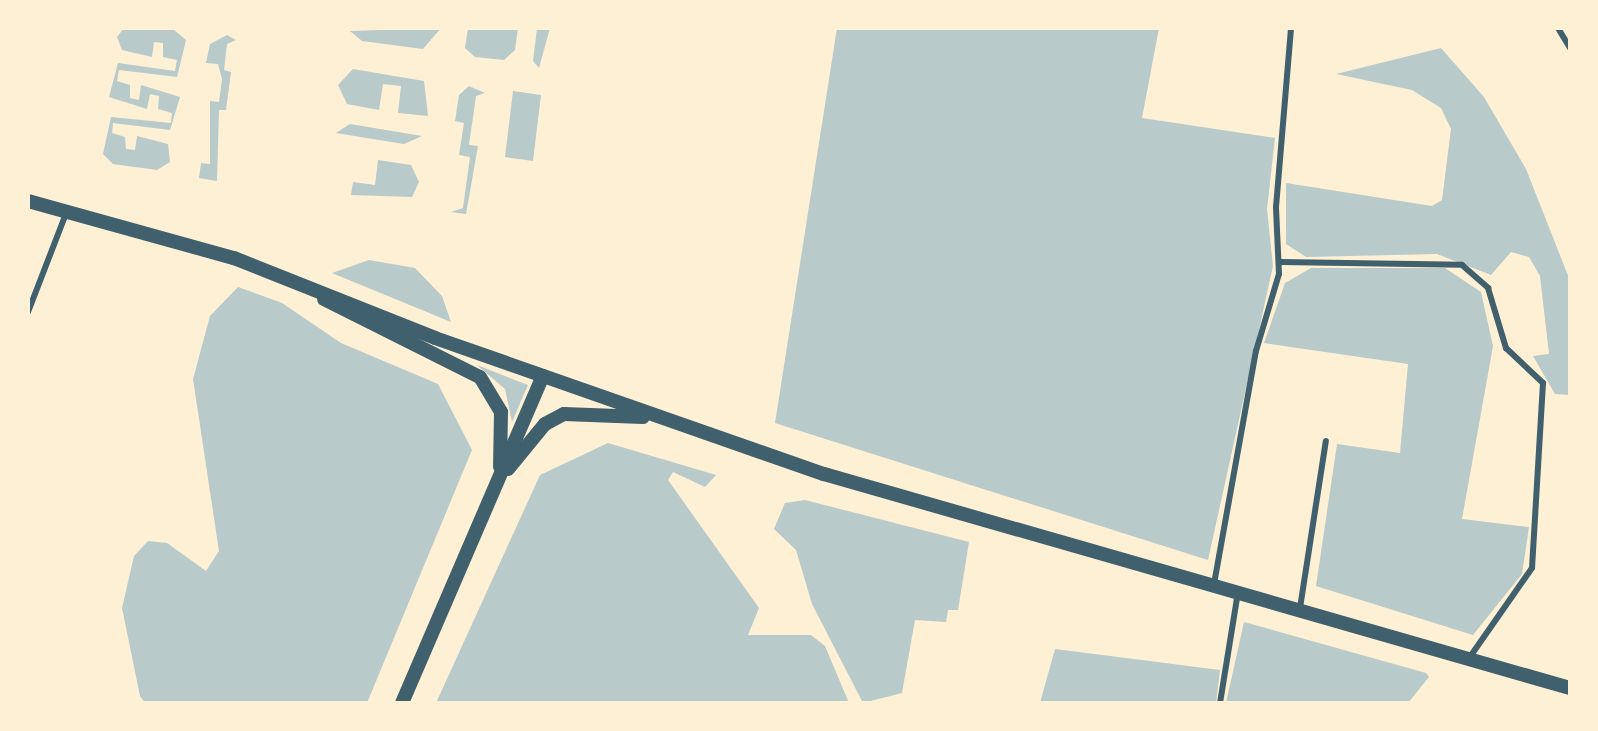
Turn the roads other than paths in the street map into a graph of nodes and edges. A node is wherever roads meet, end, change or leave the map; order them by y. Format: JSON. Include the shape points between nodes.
{"nodes":[{"id":1,"x":1291,"y":28,"type":"edge"},
{"id":2,"x":1558,"y":28,"type":"edge"},
{"id":3,"x":1570,"y":48,"type":"edge"},
{"id":4,"x":28,"y":201,"type":"edge"},
{"id":5,"x":67,"y":211,"type":"junction"},
{"id":6,"x":1280,"y":262,"type":"junction"},
{"id":7,"x":297,"y":281,"type":"junction"},
{"id":8,"x":28,"y":312,"type":"edge"},
{"id":9,"x":543,"y":376,"type":"junction"},
{"id":10,"x":676,"y":422,"type":"junction"},
{"id":11,"x":1326,"y":441,"type":"dead end"},
{"id":12,"x":499,"y":478,"type":"junction"},
{"id":13,"x":1214,"y":584,"type":"junction"},
{"id":14,"x":1238,"y":591,"type":"junction"},
{"id":15,"x":1300,"y":608,"type":"junction"},
{"id":16,"x":1470,"y":657,"type":"junction"},
{"id":17,"x":1570,"y":688,"type":"edge"},
{"id":18,"x":402,"y":703,"type":"edge"},
{"id":19,"x":1220,"y":703,"type":"edge"}],
"edges":[{"from":1,"to":6,"type":"lane","via":[[1276,207]]},
{"from":2,"to":3,"type":"lane"},
{"from":4,"to":5,"type":"street"},
{"from":5,"to":7,"type":"street"},
{"from":5,"to":8,"type":"lane"},
{"from":6,"to":13,"type":"lane"},
{"from":6,"to":16,"type":"lane","via":[[1462,265],[1488,288],[1506,348],[1543,383],[1532,568]]},
{"from":7,"to":9,"type":"street"},
{"from":7,"to":12,"type":"street","via":[[345,312],[480,377],[501,412]]},
{"from":9,"to":10,"type":"street"},
{"from":9,"to":12,"type":"street"},
{"from":10,"to":12,"type":"street","via":[[564,414],[545,424]]},
{"from":10,"to":13,"type":"street","via":[[824,474]]},
{"from":11,"to":15,"type":"lane"},
{"from":12,"to":18,"type":"street"},
{"from":13,"to":14,"type":"street"},
{"from":14,"to":15,"type":"street"},
{"from":14,"to":19,"type":"lane"},
{"from":15,"to":16,"type":"street"},
{"from":16,"to":17,"type":"street"}]}
